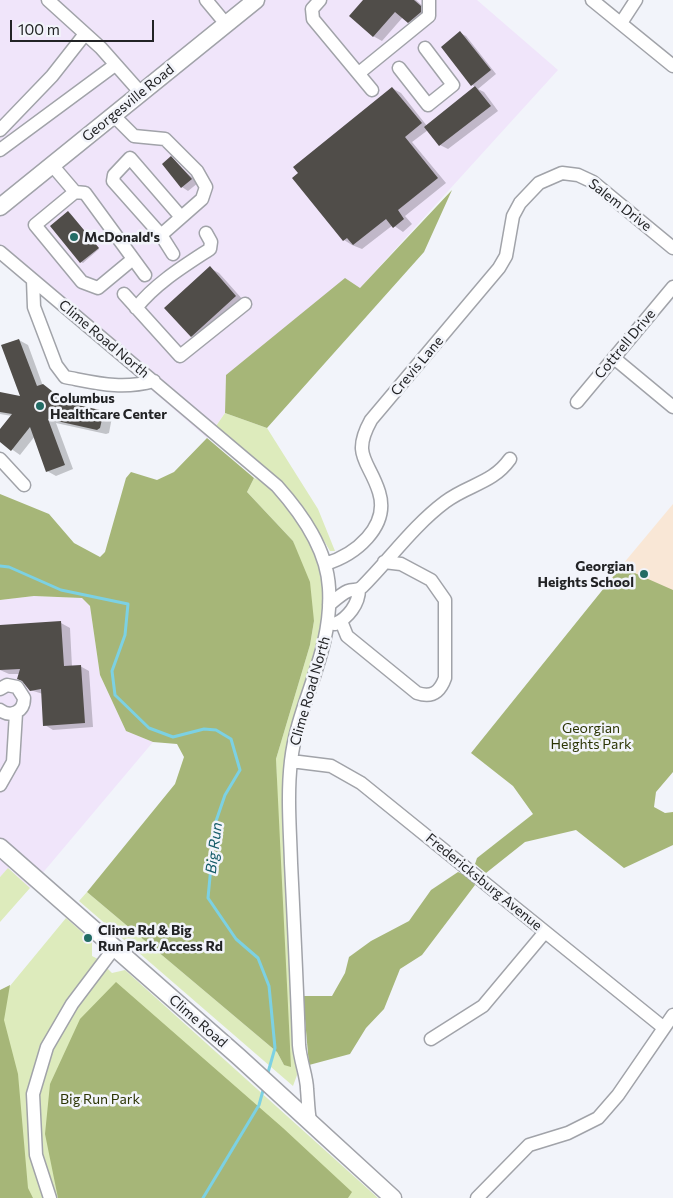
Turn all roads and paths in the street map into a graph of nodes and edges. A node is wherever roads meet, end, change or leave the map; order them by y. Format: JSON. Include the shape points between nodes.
{"nodes":[{"id":1,"x":48,"y":0,"type":"edge"},
{"id":2,"x":206,"y":0,"type":"edge"},
{"id":3,"x":256,"y":0,"type":"edge"},
{"id":4,"x":320,"y":0,"type":"edge"},
{"id":5,"x":592,"y":0,"type":"edge"},
{"id":6,"x":636,"y":0,"type":"edge"},
{"id":7,"x":432,"y":1,"type":"edge"},
{"id":8,"x":620,"y":23,"type":"junction"},
{"id":9,"x":226,"y":24,"type":"junction"},
{"id":10,"x":85,"y":34,"type":"junction"},
{"id":11,"x":425,"y":48,"type":"dead end"},
{"id":12,"x":115,"y":65,"type":"junction"},
{"id":13,"x":673,"y":66,"type":"edge"},
{"id":14,"x":399,"y":68,"type":"dead end"},
{"id":15,"x":359,"y":73,"type":"junction"},
{"id":16,"x":372,"y":90,"type":"dead end"},
{"id":17,"x":140,"y":92,"type":"junction"},
{"id":18,"x":113,"y":115,"type":"junction"},
{"id":19,"x":0,"y":130,"type":"edge"},
{"id":20,"x":134,"y":136,"type":"junction"},
{"id":21,"x":0,"y":150,"type":"edge"},
{"id":22,"x":130,"y":158,"type":"junction"},
{"id":23,"x":52,"y":165,"type":"junction"},
{"id":24,"x":562,"y":174,"type":"joint"},
{"id":25,"x":75,"y":192,"type":"junction"},
{"id":26,"x":0,"y":207,"type":"edge"},
{"id":27,"x":181,"y":217,"type":"junction"},
{"id":28,"x":161,"y":235,"type":"junction"},
{"id":29,"x":208,"y":238,"type":"dead end"},
{"id":30,"x":673,"y":248,"type":"edge"},
{"id":31,"x":0,"y":252,"type":"edge"},
{"id":32,"x":173,"y":254,"type":"dead end"},
{"id":33,"x":133,"y":259,"type":"junction"},
{"id":34,"x":145,"y":276,"type":"dead end"},
{"id":35,"x":33,"y":280,"type":"junction"},
{"id":36,"x":673,"y":287,"type":"edge"},
{"id":37,"x":124,"y":294,"type":"dead end"},
{"id":38,"x":245,"y":304,"type":"dead end"},
{"id":39,"x":136,"y":308,"type":"junction"},
{"id":40,"x":614,"y":358,"type":"junction"},
{"id":41,"x":154,"y":381,"type":"junction"},
{"id":42,"x":577,"y":402,"type":"dead end"},
{"id":43,"x":673,"y":407,"type":"edge"},
{"id":44,"x":0,"y":459,"type":"edge"},
{"id":45,"x":510,"y":459,"type":"dead end"},
{"id":46,"x":24,"y":485,"type":"dead end"},
{"id":47,"x":384,"y":562,"type":"junction"},
{"id":48,"x":325,"y":564,"type":"junction"},
{"id":49,"x":360,"y":589,"type":"junction"},
{"id":50,"x":329,"y":605,"type":"junction"},
{"id":51,"x":341,"y":622,"type":"junction"},
{"id":52,"x":328,"y":627,"type":"junction"},
{"id":53,"x":0,"y":689,"type":"edge"},
{"id":54,"x":0,"y":710,"type":"edge"},
{"id":55,"x":16,"y":713,"type":"junction"},
{"id":56,"x":291,"y":761,"type":"junction"},
{"id":57,"x":0,"y":785,"type":"edge"},
{"id":58,"x":0,"y":847,"type":"edge"},
{"id":59,"x":545,"y":932,"type":"junction"},
{"id":60,"x":115,"y":947,"type":"junction"},
{"id":61,"x":673,"y":1015,"type":"edge"},
{"id":62,"x":664,"y":1028,"type":"junction"},
{"id":63,"x":431,"y":1039,"type":"dead end"},
{"id":64,"x":310,"y":1121,"type":"junction"},
{"id":65,"x":50,"y":1198,"type":"edge"},
{"id":66,"x":393,"y":1198,"type":"edge"},
{"id":67,"x":477,"y":1198,"type":"edge"}],
"edges":[{"from":1,"to":10,"type":"street"},
{"from":2,"to":9,"type":"street"},
{"from":3,"to":9,"type":"main road","name":"Georgesville Road"},
{"from":4,"to":15,"type":"street","via":[[312,9],[313,19]]},
{"from":5,"to":8,"type":"street"},
{"from":6,"to":8,"type":"street"},
{"from":7,"to":15,"type":"street","via":[[429,16]]},
{"from":8,"to":13,"type":"street"},
{"from":9,"to":17,"type":"main road","name":"Georgesville Road"},
{"from":10,"to":12,"type":"street"},
{"from":10,"to":19,"type":"street","via":[[52,76]]},
{"from":11,"to":14,"type":"street","via":[[453,86],[428,105]]},
{"from":12,"to":17,"type":"street"},
{"from":12,"to":21,"type":"street"},
{"from":15,"to":16,"type":"street"},
{"from":17,"to":18,"type":"main road","name":"Georgesville Road"},
{"from":18,"to":20,"type":"street"},
{"from":18,"to":23,"type":"main road","name":"Georgesville Road"},
{"from":20,"to":22,"type":"street"},
{"from":20,"to":27,"type":"street","via":[[165,139],[197,171],[206,187],[202,199]]},
{"from":22,"to":27,"type":"street"},
{"from":22,"to":28,"type":"street","via":[[114,175],[113,181]]},
{"from":23,"to":25,"type":"street"},
{"from":23,"to":26,"type":"main road","name":"Georgesville Road"},
{"from":24,"to":30,"type":"street","name":"Salem Drive","via":[[578,175],[593,182]]},
{"from":24,"to":48,"type":"street","name":"Crevis Lane","via":[[539,183],[520,203],[513,216],[506,256],[499,268],[371,420],[364,435],[362,451],[379,492],[380,514],[376,525],[354,552]]},
{"from":25,"to":33,"type":"street","via":[[86,193]]},
{"from":25,"to":33,"type":"street","via":[[34,225],[82,282],[98,288]]},
{"from":27,"to":28,"type":"street"},
{"from":28,"to":32,"type":"street"},
{"from":29,"to":39,"type":"street","via":[[210,249],[171,275],[145,296]]},
{"from":31,"to":35,"type":"street","name":"Clime Road North"},
{"from":33,"to":34,"type":"street"},
{"from":35,"to":41,"type":"street","name":"Clime Road North"},
{"from":35,"to":41,"type":"street","via":[[34,307],[56,365],[64,377],[115,387],[133,387]]},
{"from":36,"to":40,"type":"street","name":"Cottrell Drive"},
{"from":37,"to":39,"type":"street"},
{"from":38,"to":39,"type":"street","via":[[180,356]]},
{"from":40,"to":42,"type":"street","name":"Cottrell Drive"},
{"from":40,"to":43,"type":"street"},
{"from":41,"to":48,"type":"street","name":"Clime Road North","via":[[277,486],[309,527]]},
{"from":44,"to":46,"type":"street"},
{"from":45,"to":47,"type":"street","via":[[492,478],[445,502]]},
{"from":47,"to":49,"type":"street"},
{"from":47,"to":51,"type":"street","via":[[401,564],[431,580],[445,600],[445,678],[442,687],[435,694],[417,693],[347,636]]},
{"from":48,"to":50,"type":"street","name":"Clime Road North"},
{"from":49,"to":50,"type":"street","via":[[342,594]]},
{"from":49,"to":51,"type":"street","via":[[350,614]]},
{"from":50,"to":52,"type":"street","name":"Clime Road North"},
{"from":51,"to":52,"type":"street"},
{"from":52,"to":56,"type":"street","name":"Clime Road North"},
{"from":53,"to":55,"type":"street","via":[[12,685],[23,693],[23,707]]},
{"from":54,"to":55,"type":"street","via":[[7,714]]},
{"from":55,"to":57,"type":"street","via":[[13,762]]},
{"from":56,"to":59,"type":"street","name":"Fredericksburg Avenue","via":[[331,766],[361,783]]},
{"from":56,"to":64,"type":"street","name":"Clime Road North","via":[[288,794],[299,1045],[300,1063],[308,1088],[306,1098]]},
{"from":58,"to":60,"type":"main road","name":"Clime Road"},
{"from":59,"to":62,"type":"street","name":"Fredericksburg Avenue"},
{"from":59,"to":63,"type":"street","via":[[483,1006]]},
{"from":60,"to":64,"type":"main road","name":"Clime Road"},
{"from":60,"to":65,"type":"street","via":[[72,1004],[47,1047],[33,1094],[36,1155]]},
{"from":61,"to":62,"type":"street"},
{"from":62,"to":67,"type":"street","via":[[618,1095],[598,1118],[568,1133],[529,1146]]},
{"from":64,"to":66,"type":"main road","name":"Clime Road"}]}
